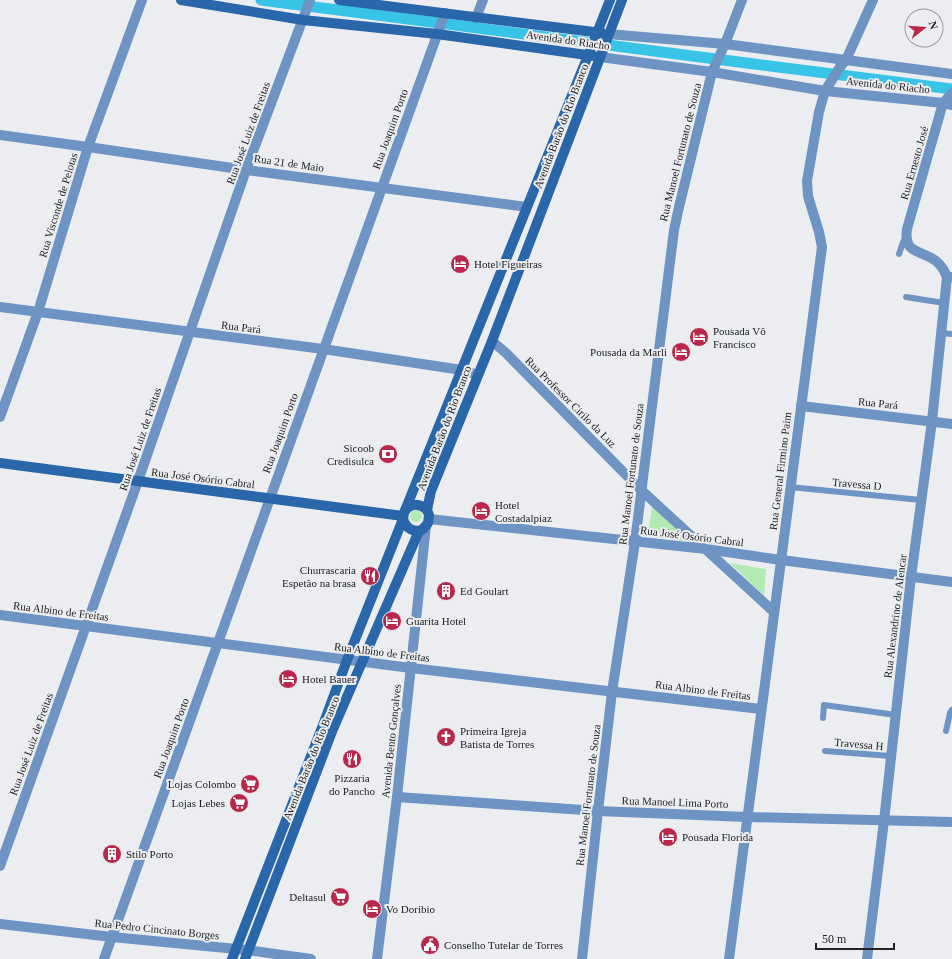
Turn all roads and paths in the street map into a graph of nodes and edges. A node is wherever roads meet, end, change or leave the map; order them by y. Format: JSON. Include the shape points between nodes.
{"nodes":[{"id":1,"x":142,"y":0,"type":"edge"},
{"id":2,"x":181,"y":0,"type":"edge"},
{"id":3,"x":310,"y":0,"type":"edge"},
{"id":4,"x":339,"y":0,"type":"edge"},
{"id":5,"x":483,"y":0,"type":"edge"},
{"id":6,"x":610,"y":0,"type":"edge"},
{"id":7,"x":622,"y":0,"type":"edge"},
{"id":8,"x":742,"y":0,"type":"edge"},
{"id":9,"x":873,"y":0,"type":"edge"},
{"id":10,"x":362,"y":2,"type":"edge"},
{"id":11,"x":304,"y":16,"type":"junction"},
{"id":12,"x":444,"y":16,"type":"junction"},
{"id":13,"x":476,"y":18,"type":"junction"},
{"id":14,"x":438,"y":32,"type":"junction"},
{"id":15,"x":596,"y":35,"type":"junction"},
{"id":16,"x":607,"y":37,"type":"junction"},
{"id":17,"x":725,"y":44,"type":"junction"},
{"id":18,"x":590,"y":52,"type":"junction"},
{"id":19,"x":601,"y":54,"type":"junction"},
{"id":20,"x":843,"y":63,"type":"junction"},
{"id":21,"x":712,"y":72,"type":"junction"},
{"id":22,"x":952,"y":74,"type":"edge"},
{"id":23,"x":825,"y":91,"type":"junction"},
{"id":24,"x":952,"y":93,"type":"edge"},
{"id":25,"x":948,"y":104,"type":"edge"},
{"id":26,"x":0,"y":136,"type":"edge"},
{"id":27,"x":88,"y":147,"type":"junction"},
{"id":28,"x":246,"y":170,"type":"junction"},
{"id":29,"x":382,"y":188,"type":"junction"},
{"id":30,"x":527,"y":207,"type":"junction"},
{"id":31,"x":907,"y":233,"type":"junction"},
{"id":32,"x":899,"y":254,"type":"dead end"},
{"id":33,"x":950,"y":277,"type":"edge"},
{"id":34,"x":906,"y":298,"type":"dead end"},
{"id":35,"x":944,"y":303,"type":"junction"},
{"id":36,"x":0,"y":307,"type":"edge"},
{"id":37,"x":38,"y":312,"type":"junction"},
{"id":38,"x":190,"y":333,"type":"junction"},
{"id":39,"x":941,"y":333,"type":"junction"},
{"id":40,"x":952,"y":334,"type":"edge"},
{"id":41,"x":492,"y":341,"type":"junction"},
{"id":42,"x":324,"y":349,"type":"junction"},
{"id":43,"x":462,"y":370,"type":"junction"},
{"id":44,"x":478,"y":375,"type":"junction"},
{"id":45,"x":801,"y":406,"type":"junction"},
{"id":46,"x":0,"y":418,"type":"edge"},
{"id":47,"x":932,"y":421,"type":"junction"},
{"id":48,"x":952,"y":424,"type":"edge"},
{"id":49,"x":0,"y":463,"type":"edge"},
{"id":50,"x":138,"y":481,"type":"junction"},
{"id":51,"x":790,"y":487,"type":"junction"},
{"id":52,"x":642,"y":490,"type":"junction"},
{"id":53,"x":270,"y":498,"type":"junction"},
{"id":54,"x":922,"y":500,"type":"junction"},
{"id":55,"x":404,"y":515,"type":"junction"},
{"id":56,"x":426,"y":522,"type":"junction"},
{"id":57,"x":635,"y":542,"type":"junction"},
{"id":58,"x":706,"y":549,"type":"junction"},
{"id":59,"x":781,"y":560,"type":"junction"},
{"id":60,"x":911,"y":577,"type":"junction"},
{"id":61,"x":952,"y":582,"type":"edge"},
{"id":62,"x":774,"y":612,"type":"junction"},
{"id":63,"x":0,"y":615,"type":"edge"},
{"id":64,"x":86,"y":626,"type":"junction"},
{"id":65,"x":218,"y":643,"type":"junction"},
{"id":66,"x":348,"y":660,"type":"junction"},
{"id":67,"x":363,"y":662,"type":"junction"},
{"id":68,"x":411,"y":668,"type":"junction"},
{"id":69,"x":612,"y":692,"type":"junction"},
{"id":70,"x":761,"y":709,"type":"junction"},
{"id":71,"x":952,"y":710,"type":"edge"},
{"id":72,"x":896,"y":715,"type":"junction"},
{"id":73,"x":822,"y":718,"type":"dead end"},
{"id":74,"x":946,"y":731,"type":"dead end"},
{"id":75,"x":825,"y":751,"type":"dead end"},
{"id":76,"x":891,"y":756,"type":"junction"},
{"id":77,"x":397,"y":796,"type":"junction"},
{"id":78,"x":598,"y":811,"type":"junction"},
{"id":79,"x":747,"y":818,"type":"junction"},
{"id":80,"x":884,"y":821,"type":"junction"},
{"id":81,"x":952,"y":822,"type":"edge"},
{"id":82,"x":0,"y":866,"type":"edge"},
{"id":83,"x":0,"y":924,"type":"edge"},
{"id":84,"x":112,"y":937,"type":"junction"},
{"id":85,"x":234,"y":954,"type":"edge"},
{"id":86,"x":246,"y":955,"type":"edge"},
{"id":87,"x":104,"y":959,"type":"edge"},
{"id":88,"x":311,"y":959,"type":"edge"},
{"id":89,"x":377,"y":959,"type":"edge"},
{"id":90,"x":582,"y":959,"type":"edge"},
{"id":91,"x":729,"y":959,"type":"edge"},
{"id":92,"x":867,"y":959,"type":"edge"}],
"edges":[{"from":1,"to":27,"type":"street","name":"Rua Visconde de Pelotas"},
{"from":2,"to":11,"type":"main road","name":"Avenida do Riacho"},
{"from":3,"to":11,"type":"street","name":"Rua José Luiz de Freitas"},
{"from":4,"to":10,"type":"main road","name":"Avenida do Riacho"},
{"from":5,"to":13,"type":"street"},
{"from":6,"to":15,"type":"main road","name":"Avenida Barão do Rio Branco"},
{"from":7,"to":16,"type":"main road","name":"Avenida Barão do Rio Branco"},
{"from":8,"to":17,"type":"street","name":"Rua Manoel Fortunato de Souza"},
{"from":9,"to":20,"type":"street","name":"Rua General Firmino Paim"},
{"from":10,"to":12,"type":"main road","name":"Avenida do Riacho"},
{"from":11,"to":14,"type":"main road","name":"Avenida do Riacho"},
{"from":11,"to":28,"type":"street","name":"Rua José Luiz de Freitas"},
{"from":12,"to":13,"type":"main road","name":"Avenida do Riacho"},
{"from":12,"to":14,"type":"street","name":"Rua Joaquim Porto"},
{"from":13,"to":15,"type":"main road","name":"Avenida do Riacho"},
{"from":14,"to":18,"type":"main road","name":"Avenida do Riacho"},
{"from":14,"to":29,"type":"street","name":"Rua Joaquim Porto"},
{"from":15,"to":16,"type":"main road","name":"Avenida do Riacho"},
{"from":15,"to":18,"type":"main road","name":"Avenida Barão do Rio Branco"},
{"from":16,"to":17,"type":"street","name":"Avenida do Riacho"},
{"from":16,"to":19,"type":"main road","name":"Avenida Barão do Rio Branco"},
{"from":17,"to":20,"type":"street","name":"Avenida do Riacho"},
{"from":17,"to":21,"type":"street","name":"Rua Manoel Fortunato de Souza"},
{"from":18,"to":19,"type":"main road","name":"Avenida do Riacho"},
{"from":18,"to":30,"type":"main road","name":"Avenida Barão do Rio Branco"},
{"from":19,"to":21,"type":"street","name":"Avenida do Riacho"},
{"from":19,"to":41,"type":"main road","name":"Avenida Barão do Rio Branco"},
{"from":20,"to":22,"type":"street","name":"Avenida do Riacho"},
{"from":20,"to":23,"type":"street","name":"Rua General Firmino Paim"},
{"from":21,"to":23,"type":"street","name":"Avenida do Riacho"},
{"from":21,"to":52,"type":"street","name":"Rua Manoel Fortunato de Souza","via":[[674,230]]},
{"from":23,"to":25,"type":"street","name":"Avenida do Riacho"},
{"from":23,"to":45,"type":"street","name":"Rua General Firmino Paim","via":[[807,181],[808,196],[822,247]]},
{"from":24,"to":25,"type":"street"},
{"from":25,"to":31,"type":"street","name":"Rua Ernesto José"},
{"from":26,"to":27,"type":"street","name":"Rua 21 de Maio"},
{"from":27,"to":28,"type":"street","name":"Rua 21 de Maio"},
{"from":27,"to":37,"type":"street","name":"Rua Visconde de Pelotas"},
{"from":28,"to":29,"type":"street","name":"Rua 21 de Maio"},
{"from":28,"to":38,"type":"street","name":"Rua José Luiz de Freitas"},
{"from":29,"to":30,"type":"street","name":"Rua 21 de Maio"},
{"from":29,"to":42,"type":"street","name":"Rua Joaquim Porto"},
{"from":30,"to":43,"type":"main road","name":"Avenida Barão do Rio Branco"},
{"from":31,"to":32,"type":"lane"},
{"from":31,"to":33,"type":"street","via":[[908,245],[934,260]]},
{"from":33,"to":35,"type":"street","name":"Rua Alexandrino de Alencar"},
{"from":34,"to":35,"type":"lane"},
{"from":35,"to":39,"type":"street","name":"Rua Alexandrino de Alencar"},
{"from":36,"to":37,"type":"street","name":"Rua Pará"},
{"from":37,"to":38,"type":"street","name":"Rua Pará"},
{"from":37,"to":46,"type":"street","name":"Rua Visconde de Pelotas"},
{"from":38,"to":42,"type":"street","name":"Rua Pará"},
{"from":38,"to":50,"type":"street","name":"Rua José Luiz de Freitas"},
{"from":39,"to":40,"type":"lane"},
{"from":39,"to":47,"type":"street","name":"Rua Alexandrino de Alencar"},
{"from":41,"to":44,"type":"main road","name":"Avenida Barão do Rio Branco"},
{"from":41,"to":52,"type":"street","name":"Rua Professor Cirilo da Luz"},
{"from":42,"to":43,"type":"street","name":"Rua Pará"},
{"from":42,"to":53,"type":"street","name":"Rua Joaquim Porto"},
{"from":43,"to":44,"type":"street","name":"Rua Pará"},
{"from":43,"to":55,"type":"main road","name":"Avenida Barão do Rio Branco"},
{"from":44,"to":56,"type":"main road","name":"Avenida Barão do Rio Branco","via":[[431,491]]},
{"from":45,"to":47,"type":"street","name":"Rua Pará"},
{"from":45,"to":51,"type":"street","name":"Rua General Firmino Paim"},
{"from":47,"to":48,"type":"street","name":"Rua Pará"},
{"from":47,"to":54,"type":"street","name":"Rua Alexandrino de Alencar"},
{"from":49,"to":50,"type":"main road","name":"Rua José Osório Cabral"},
{"from":50,"to":53,"type":"main road","name":"Rua José Osório Cabral"},
{"from":50,"to":64,"type":"street","name":"Rua José Luiz de Freitas"},
{"from":51,"to":54,"type":"lane","name":"Travessa D"},
{"from":51,"to":59,"type":"street","name":"Rua General Firmino Paim"},
{"from":52,"to":57,"type":"street","name":"Rua Manoel Fortunato de Souza"},
{"from":52,"to":58,"type":"street","name":"Rua Professor Cirilo da Luz"},
{"from":53,"to":55,"type":"main road","name":"Rua José Osório Cabral"},
{"from":53,"to":65,"type":"street","name":"Rua Joaquim Porto"},
{"from":54,"to":60,"type":"street","name":"Rua Alexandrino de Alencar"},
{"from":55,"to":56,"type":"main road","via":[[404,522],[412,530]]},
{"from":55,"to":56,"type":"main road","via":[[409,506],[416,504],[422,506]]},
{"from":55,"to":66,"type":"main road","name":"Avenida Barão do Rio Branco"},
{"from":56,"to":57,"type":"street","name":"Rua José Osório Cabral"},
{"from":56,"to":67,"type":"main road","name":"Avenida Barão do Rio Branco"},
{"from":56,"to":68,"type":"street","name":"Avenida Bento Gonçalves"},
{"from":57,"to":58,"type":"street","name":"Rua José Osório Cabral"},
{"from":57,"to":69,"type":"street","name":"Rua Manoel Fortunato de Souza"},
{"from":58,"to":59,"type":"street","name":"Rua José Osório Cabral"},
{"from":58,"to":62,"type":"street","name":"Rua Professor Cirilo da Luz"},
{"from":59,"to":60,"type":"street","name":"Rua José Osório Cabral"},
{"from":59,"to":62,"type":"street","name":"Rua General Firmino Paim"},
{"from":60,"to":61,"type":"street","name":"Rua José Osório Cabral"},
{"from":60,"to":72,"type":"street","name":"Rua Alexandrino de Alencar"},
{"from":62,"to":70,"type":"street","name":"Rua General Firmino Paim"},
{"from":63,"to":64,"type":"street","name":"Rua Albino de Freitas"},
{"from":64,"to":65,"type":"street","name":"Rua Albino de Freitas"},
{"from":64,"to":82,"type":"street","name":"Rua José Luiz de Freitas"},
{"from":65,"to":66,"type":"street","name":"Rua Albino de Freitas"},
{"from":65,"to":84,"type":"street","name":"Rua Joaquim Porto"},
{"from":66,"to":67,"type":"street","name":"Rua Albino de Freitas"},
{"from":66,"to":85,"type":"main road","name":"Avenida Barão do Rio Branco"},
{"from":67,"to":68,"type":"street","name":"Rua Albino de Freitas"},
{"from":67,"to":86,"type":"main road","name":"Avenida Barão do Rio Branco","via":[[333,729]]},
{"from":68,"to":69,"type":"street","name":"Rua Albino de Freitas"},
{"from":68,"to":77,"type":"street","name":"Avenida Bento Gonçalves"},
{"from":69,"to":70,"type":"street","name":"Rua Albino de Freitas"},
{"from":69,"to":78,"type":"street","name":"Rua Manoel Fortunato de Souza"},
{"from":70,"to":79,"type":"street","name":"Rua General Firmino Paim"},
{"from":71,"to":74,"type":"lane"},
{"from":72,"to":73,"type":"lane","via":[[824,705]]},
{"from":72,"to":76,"type":"street","name":"Rua Alexandrino de Alencar"},
{"from":75,"to":76,"type":"lane","name":"Travessa H"},
{"from":76,"to":80,"type":"street","name":"Rua Alexandrino de Alencar"},
{"from":77,"to":78,"type":"street","name":"Rua Manoel Lima Porto"},
{"from":77,"to":89,"type":"street","name":"Avenida Bento Gonçalves"},
{"from":78,"to":79,"type":"street","name":"Rua Manoel Lima Porto"},
{"from":78,"to":90,"type":"street","name":"Rua Manoel Fortunato de Souza"},
{"from":79,"to":80,"type":"street","name":"Rua Manoel Lima Porto"},
{"from":79,"to":91,"type":"street","name":"Rua General Firmino Paim"},
{"from":80,"to":81,"type":"street","name":"Rua Manoel Lima Porto"},
{"from":80,"to":92,"type":"street","name":"Rua Alexandrino de Alencar"},
{"from":83,"to":84,"type":"street","name":"Rua Pedro Cincinato Borges"},
{"from":84,"to":85,"type":"street","name":"Rua Pedro Cincinato Borges"},
{"from":84,"to":87,"type":"street","name":"Rua Joaquim Porto"},
{"from":85,"to":86,"type":"street","name":"Rua Pedro Cincinato Borges"},
{"from":86,"to":88,"type":"street","name":"Rua Pedro Cincinato Borges"}]}
